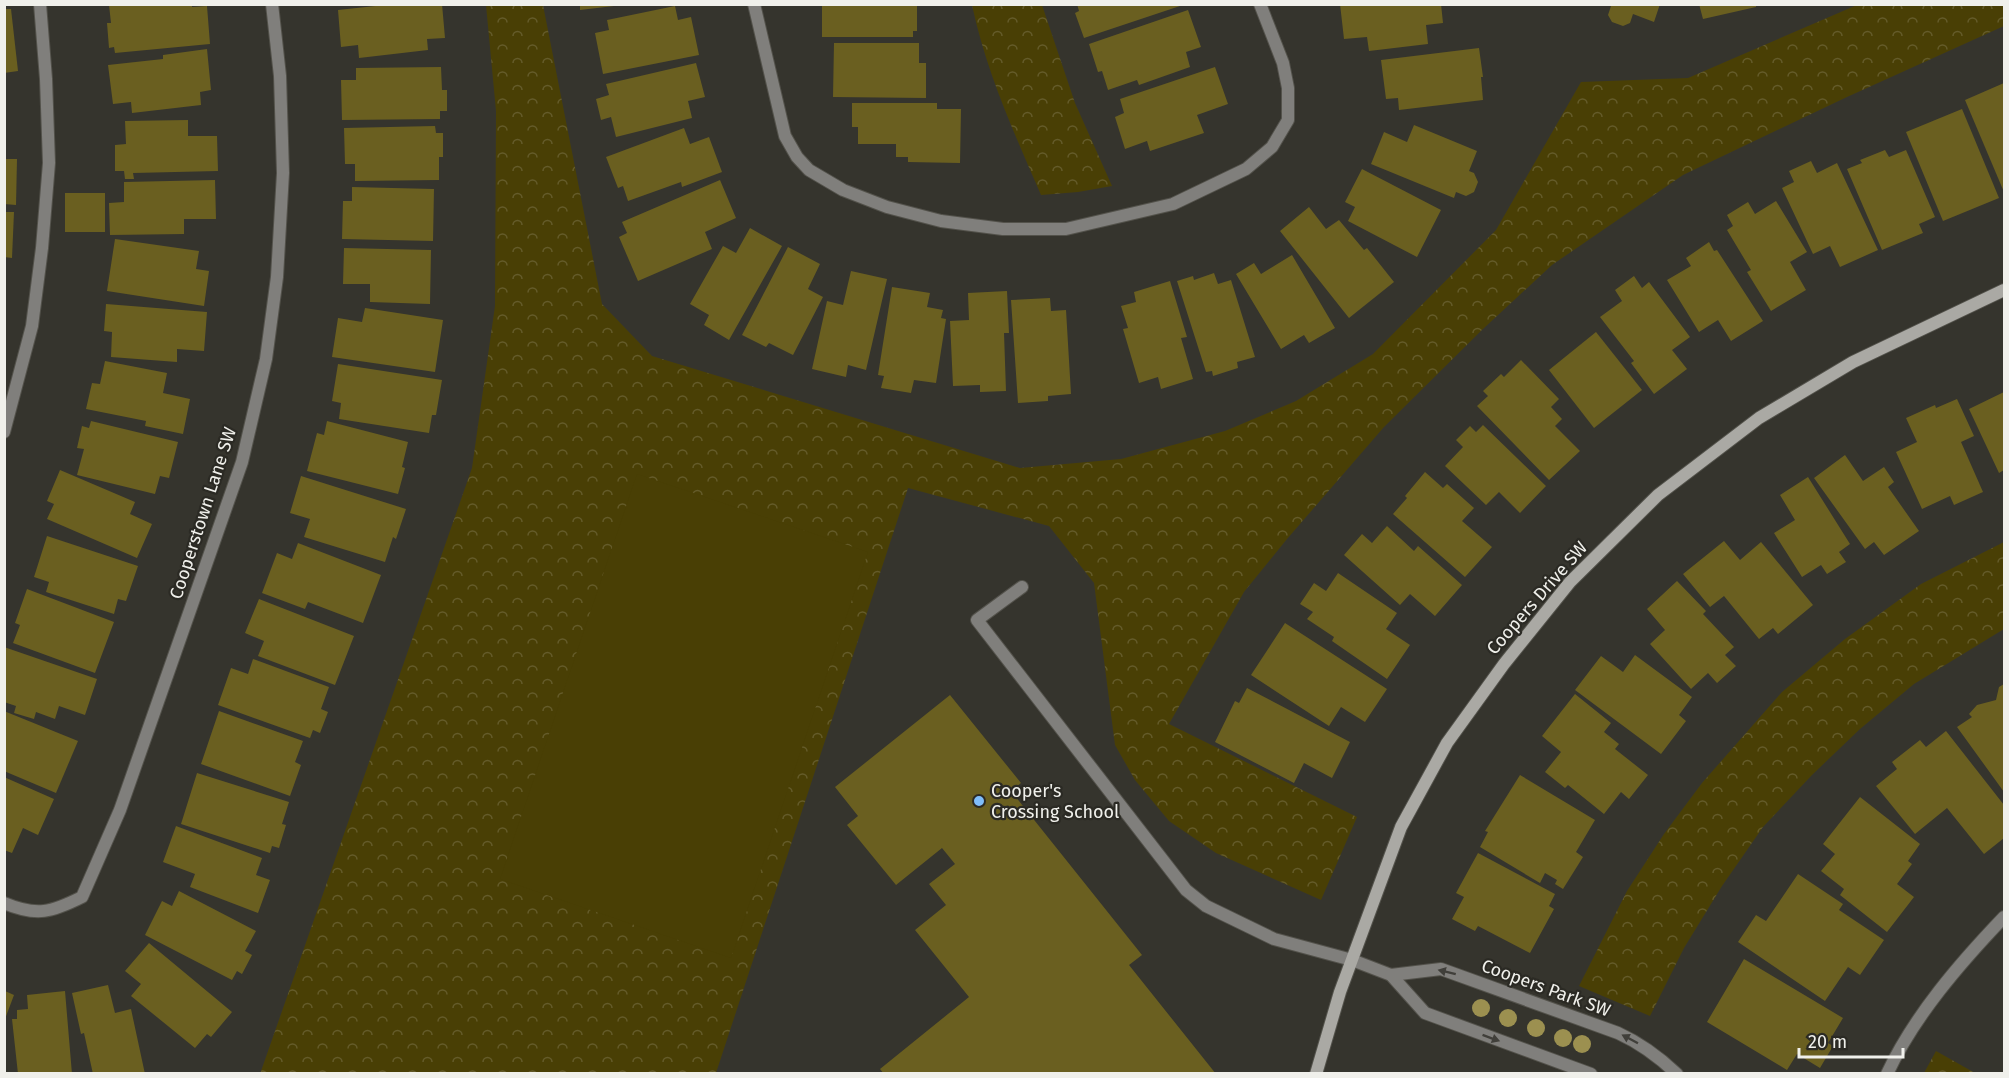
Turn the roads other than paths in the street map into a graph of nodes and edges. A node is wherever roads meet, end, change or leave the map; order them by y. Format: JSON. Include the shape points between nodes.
{"nodes":[{"id":1,"x":40,"y":4,"type":"edge"},
{"id":2,"x":272,"y":4,"type":"edge"},
{"id":3,"x":754,"y":4,"type":"edge"},
{"id":4,"x":1260,"y":4,"type":"edge"},
{"id":5,"x":2004,"y":290,"type":"edge"},
{"id":6,"x":4,"y":432,"type":"edge"},
{"id":7,"x":1022,"y":586,"type":"dead end"},
{"id":8,"x":4,"y":903,"type":"edge"},
{"id":9,"x":2004,"y":917,"type":"edge"},
{"id":10,"x":1352,"y":960,"type":"junction"},
{"id":11,"x":1391,"y":975,"type":"junction"},
{"id":12,"x":1316,"y":1074,"type":"edge"},
{"id":13,"x":1591,"y":1074,"type":"edge"},
{"id":14,"x":1677,"y":1074,"type":"edge"},
{"id":15,"x":1887,"y":1074,"type":"edge"}],
"edges":[{"from":1,"to":6,"type":"street","via":[[48,163],[44,216],[32,326]]},
{"from":2,"to":8,"type":"street","name":"Cooperstown Lane SW","via":[[280,76],[283,173],[277,277],[266,359],[243,462],[120,810],[82,897],[57,910],[25,912]]},
{"from":3,"to":4,"type":"street","via":[[785,136],[809,170],[876,203],[941,221],[1003,229],[1066,229],[1173,204],[1246,169],[1272,147],[1288,120],[1288,88],[1283,63]]},
{"from":5,"to":10,"type":"street","name":"Coopers Drive SW","via":[[1853,362],[1759,418],[1658,495],[1570,582],[1447,743],[1401,827]]},
{"from":7,"to":10,"type":"street","name":"Coopers Park SW","via":[[977,620],[1186,890],[1206,906],[1274,939]]},
{"from":9,"to":15,"type":"street","via":[[1967,956],[1922,1016]]},
{"from":10,"to":11,"type":"street","name":"Coopers Park SW"},
{"from":10,"to":12,"type":"street","name":"Coopers Drive SW"},
{"from":11,"to":13,"type":"street","name":"Coopers Park SW","one_way":true,"via":[[1425,1013]]},
{"from":14,"to":11,"type":"street","name":"Coopers Park SW","one_way":true,"via":[[1650,1051],[1618,1033],[1442,969]]}]}
